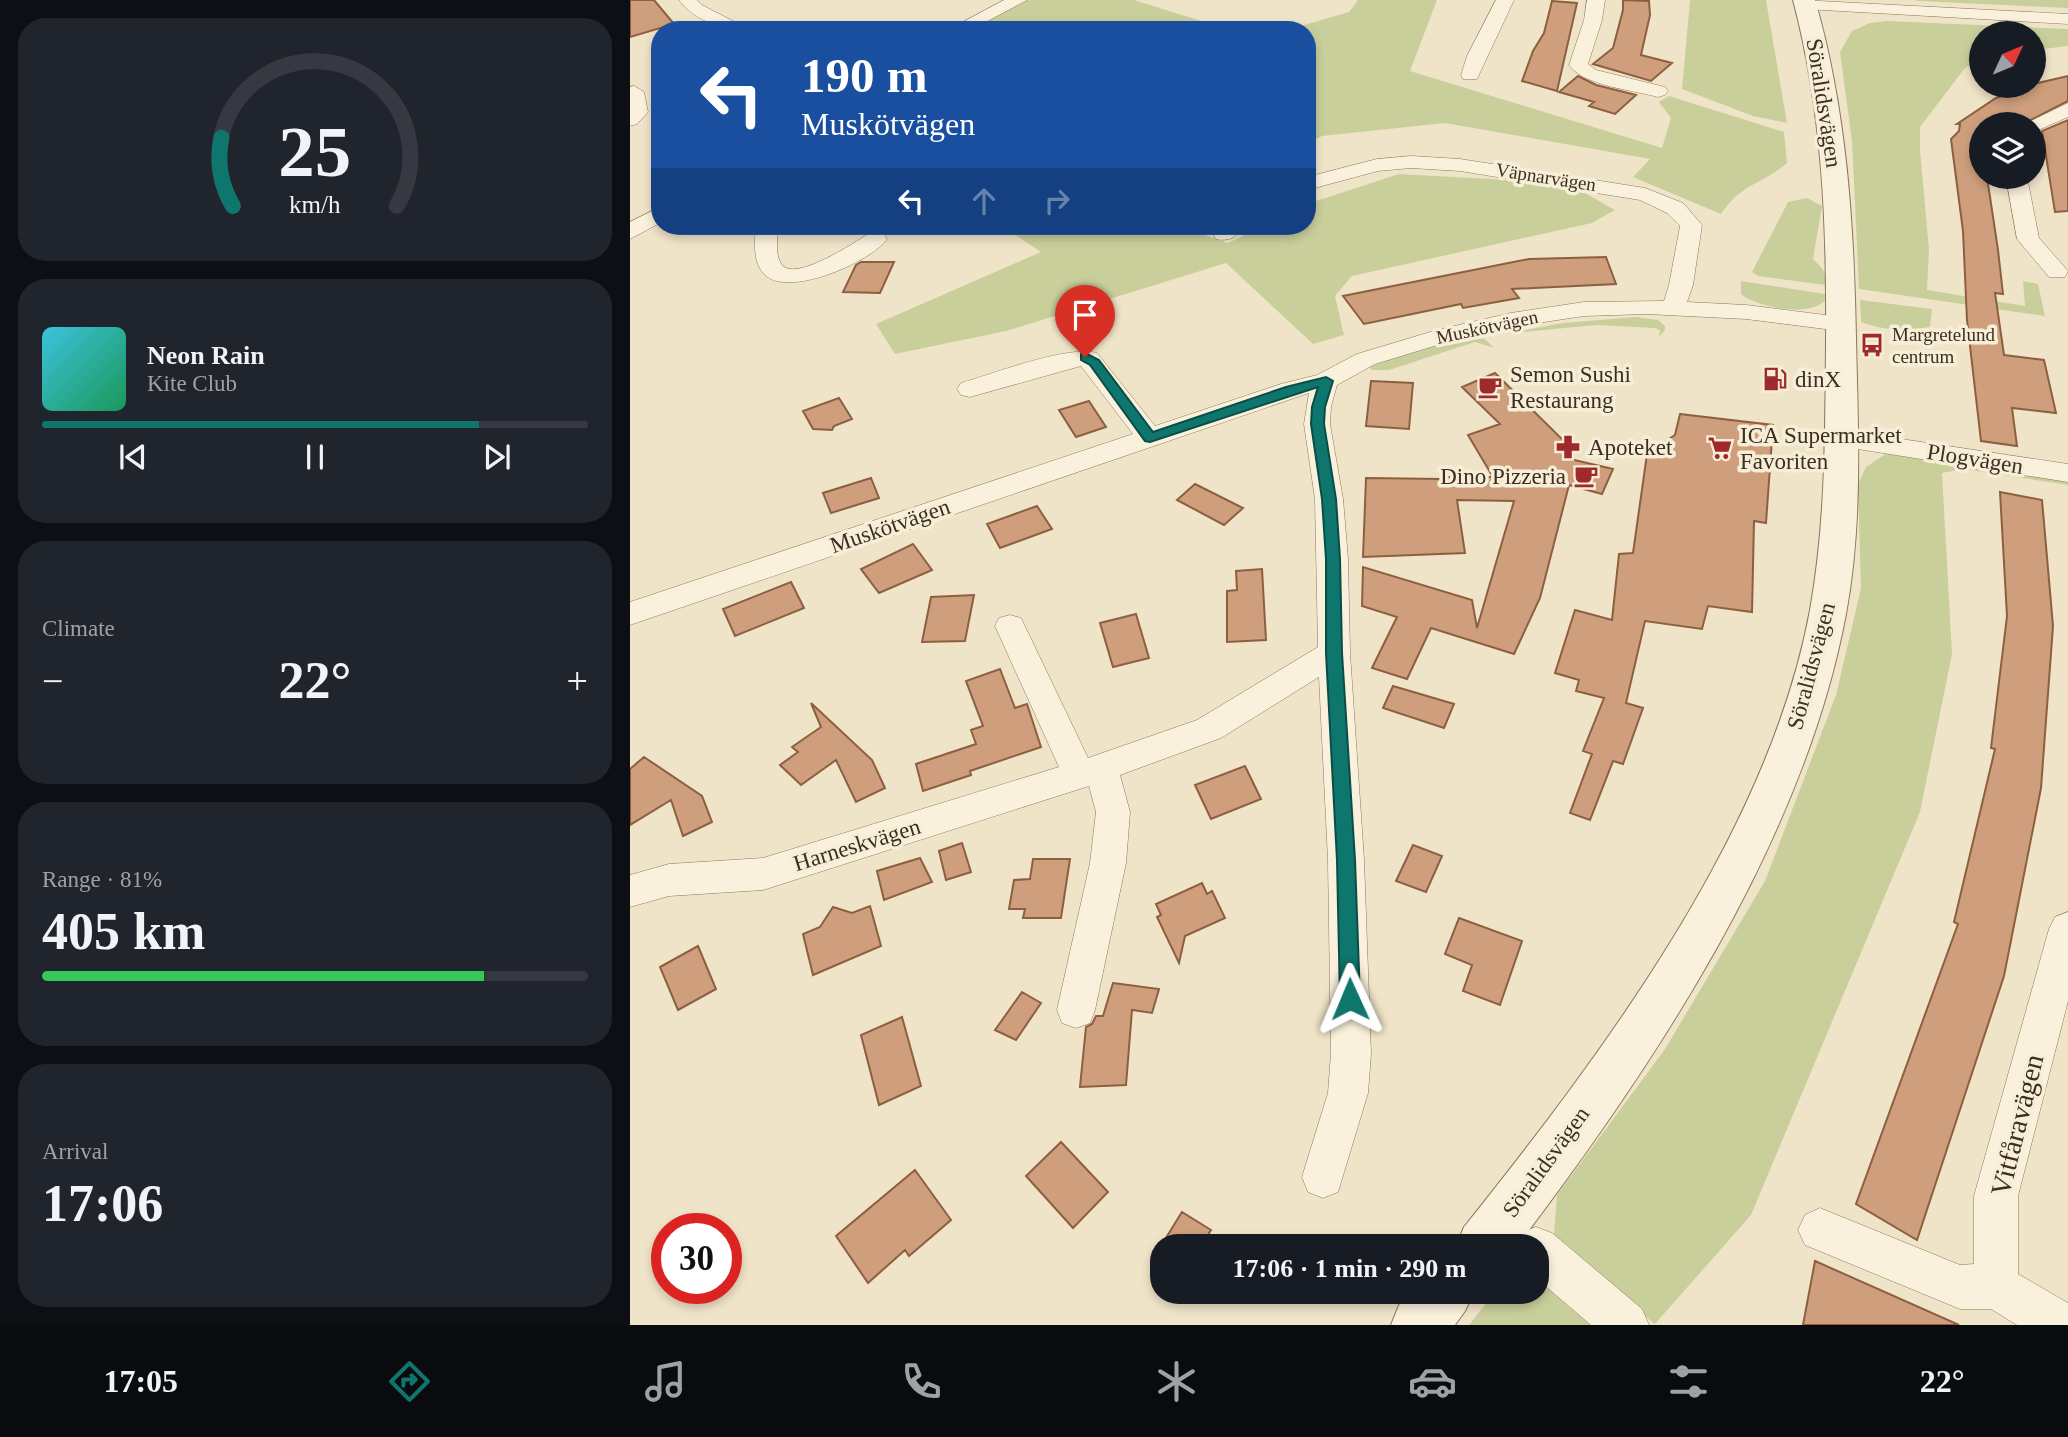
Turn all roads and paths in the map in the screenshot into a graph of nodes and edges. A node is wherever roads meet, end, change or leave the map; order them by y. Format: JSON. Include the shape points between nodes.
{"nodes":[{"id":1,"x":688,"y":0,"type":"edge"},
{"id":2,"x":1018,"y":0,"type":"edge"},
{"id":3,"x":1505,"y":0,"type":"edge"},
{"id":4,"x":1596,"y":0,"type":"edge"},
{"id":5,"x":1804,"y":2,"type":"edge"},
{"id":6,"x":2068,"y":19,"type":"edge"},
{"id":7,"x":722,"y":21,"type":"edge"},
{"id":8,"x":975,"y":21,"type":"edge"},
{"id":9,"x":1470,"y":75,"type":"dead end"},
{"id":10,"x":1658,"y":91,"type":"dead end"},
{"id":11,"x":634,"y":92,"type":"dead end"},
{"id":12,"x":2068,"y":109,"type":"edge"},
{"id":13,"x":630,"y":120,"type":"edge"},
{"id":14,"x":2046,"y":120,"type":"edge"},
{"id":15,"x":1316,"y":182,"type":"edge"},
{"id":16,"x":2019,"y":189,"type":"edge"},
{"id":17,"x":651,"y":219,"type":"edge"},
{"id":18,"x":630,"y":232,"type":"edge"},
{"id":19,"x":766,"y":235,"type":"edge"},
{"id":20,"x":876,"y":239,"type":"dead end"},
{"id":21,"x":2057,"y":272,"type":"dead end"},
{"id":22,"x":1673,"y":308,"type":"junction"},
{"id":23,"x":1841,"y":324,"type":"junction"},
{"id":24,"x":1326,"y":381,"type":"junction"},
{"id":25,"x":970,"y":389,"type":"dead end"},
{"id":26,"x":1150,"y":438,"type":"junction"},
{"id":27,"x":1841,"y":439,"type":"junction"},
{"id":28,"x":2068,"y":473,"type":"edge"},
{"id":29,"x":630,"y":614,"type":"edge"},
{"id":30,"x":1010,"y":626,"type":"dead end"},
{"id":31,"x":1334,"y":653,"type":"junction"},
{"id":32,"x":1090,"y":771,"type":"junction"},
{"id":33,"x":630,"y":891,"type":"edge"},
{"id":34,"x":2068,"y":929,"type":"edge"},
{"id":35,"x":1076,"y":1010,"type":"dead end"},
{"id":36,"x":1323,"y":1177,"type":"dead end"},
{"id":37,"x":1820,"y":1230,"type":"dead end"},
{"id":38,"x":1517,"y":1234,"type":"edge"},
{"id":39,"x":1549,"y":1267,"type":"edge"},
{"id":40,"x":1996,"y":1286,"type":"junction"},
{"id":41,"x":1436,"y":1304,"type":"edge"},
{"id":42,"x":1419,"y":1325,"type":"edge"},
{"id":43,"x":1626,"y":1325,"type":"edge"},
{"id":44,"x":2067,"y":1325,"type":"edge"}],
"edges":[{"from":1,"to":7,"type":"street"},
{"from":2,"to":8,"type":"street"},
{"from":3,"to":9,"type":"street"},
{"from":4,"to":10,"type":"street","via":[[1578,65],[1589,75]]},
{"from":5,"to":6,"type":"street"},
{"from":5,"to":23,"type":"street","name":"Söralidsvägen","via":[[1834,144]]},
{"from":11,"to":13,"type":"street","via":[[638,112]]},
{"from":12,"to":14,"type":"street"},
{"from":15,"to":22,"type":"street","name":"Väpnarvägen","via":[[1377,165],[1436,163],[1645,194],[1675,208],[1691,225]]},
{"from":16,"to":21,"type":"street","via":[[2028,239]]},
{"from":17,"to":18,"type":"street"},
{"from":19,"to":20,"type":"street","via":[[767,262],[786,277],[813,274]]},
{"from":22,"to":23,"type":"street","name":"Muskötvägen"},
{"from":22,"to":24,"type":"street","name":"Muskötvägen","via":[[1584,309],[1511,320],[1377,354]]},
{"from":23,"to":27,"type":"street","name":"Söralidsvägen"},
{"from":24,"to":26,"type":"street","name":"Muskötvägen"},
{"from":24,"to":31,"type":"street","via":[[1317,424],[1330,511]]},
{"from":25,"to":26,"type":"street","via":[[1088,358]]},
{"from":26,"to":29,"type":"street","name":"Muskötvägen"},
{"from":27,"to":28,"type":"street","name":"Plogvägen"},
{"from":27,"to":38,"type":"street","name":"Söralidsvägen","via":[[1838,544],[1831,592],[1807,695],[1768,803],[1678,973],[1552,1157]]},
{"from":30,"to":32,"type":"street"},
{"from":31,"to":32,"type":"street","name":"Harneskvägen","via":[[1209,729]]},
{"from":31,"to":36,"type":"street","via":[[1351,1054],[1348,1093]]},
{"from":32,"to":33,"type":"street","name":"Harneskvägen","via":[[763,874],[669,880]]},
{"from":32,"to":35,"type":"street","via":[[1113,812],[1108,863]]},
{"from":34,"to":40,"type":"street","name":"Vitfåravägen","via":[[1996,1196]]},
{"from":37,"to":40,"type":"street","via":[[1960,1287]]},
{"from":39,"to":43,"type":"street"},
{"from":40,"to":44,"type":"street","via":[[2044,1317]]},
{"from":41,"to":42,"type":"street"}]}
